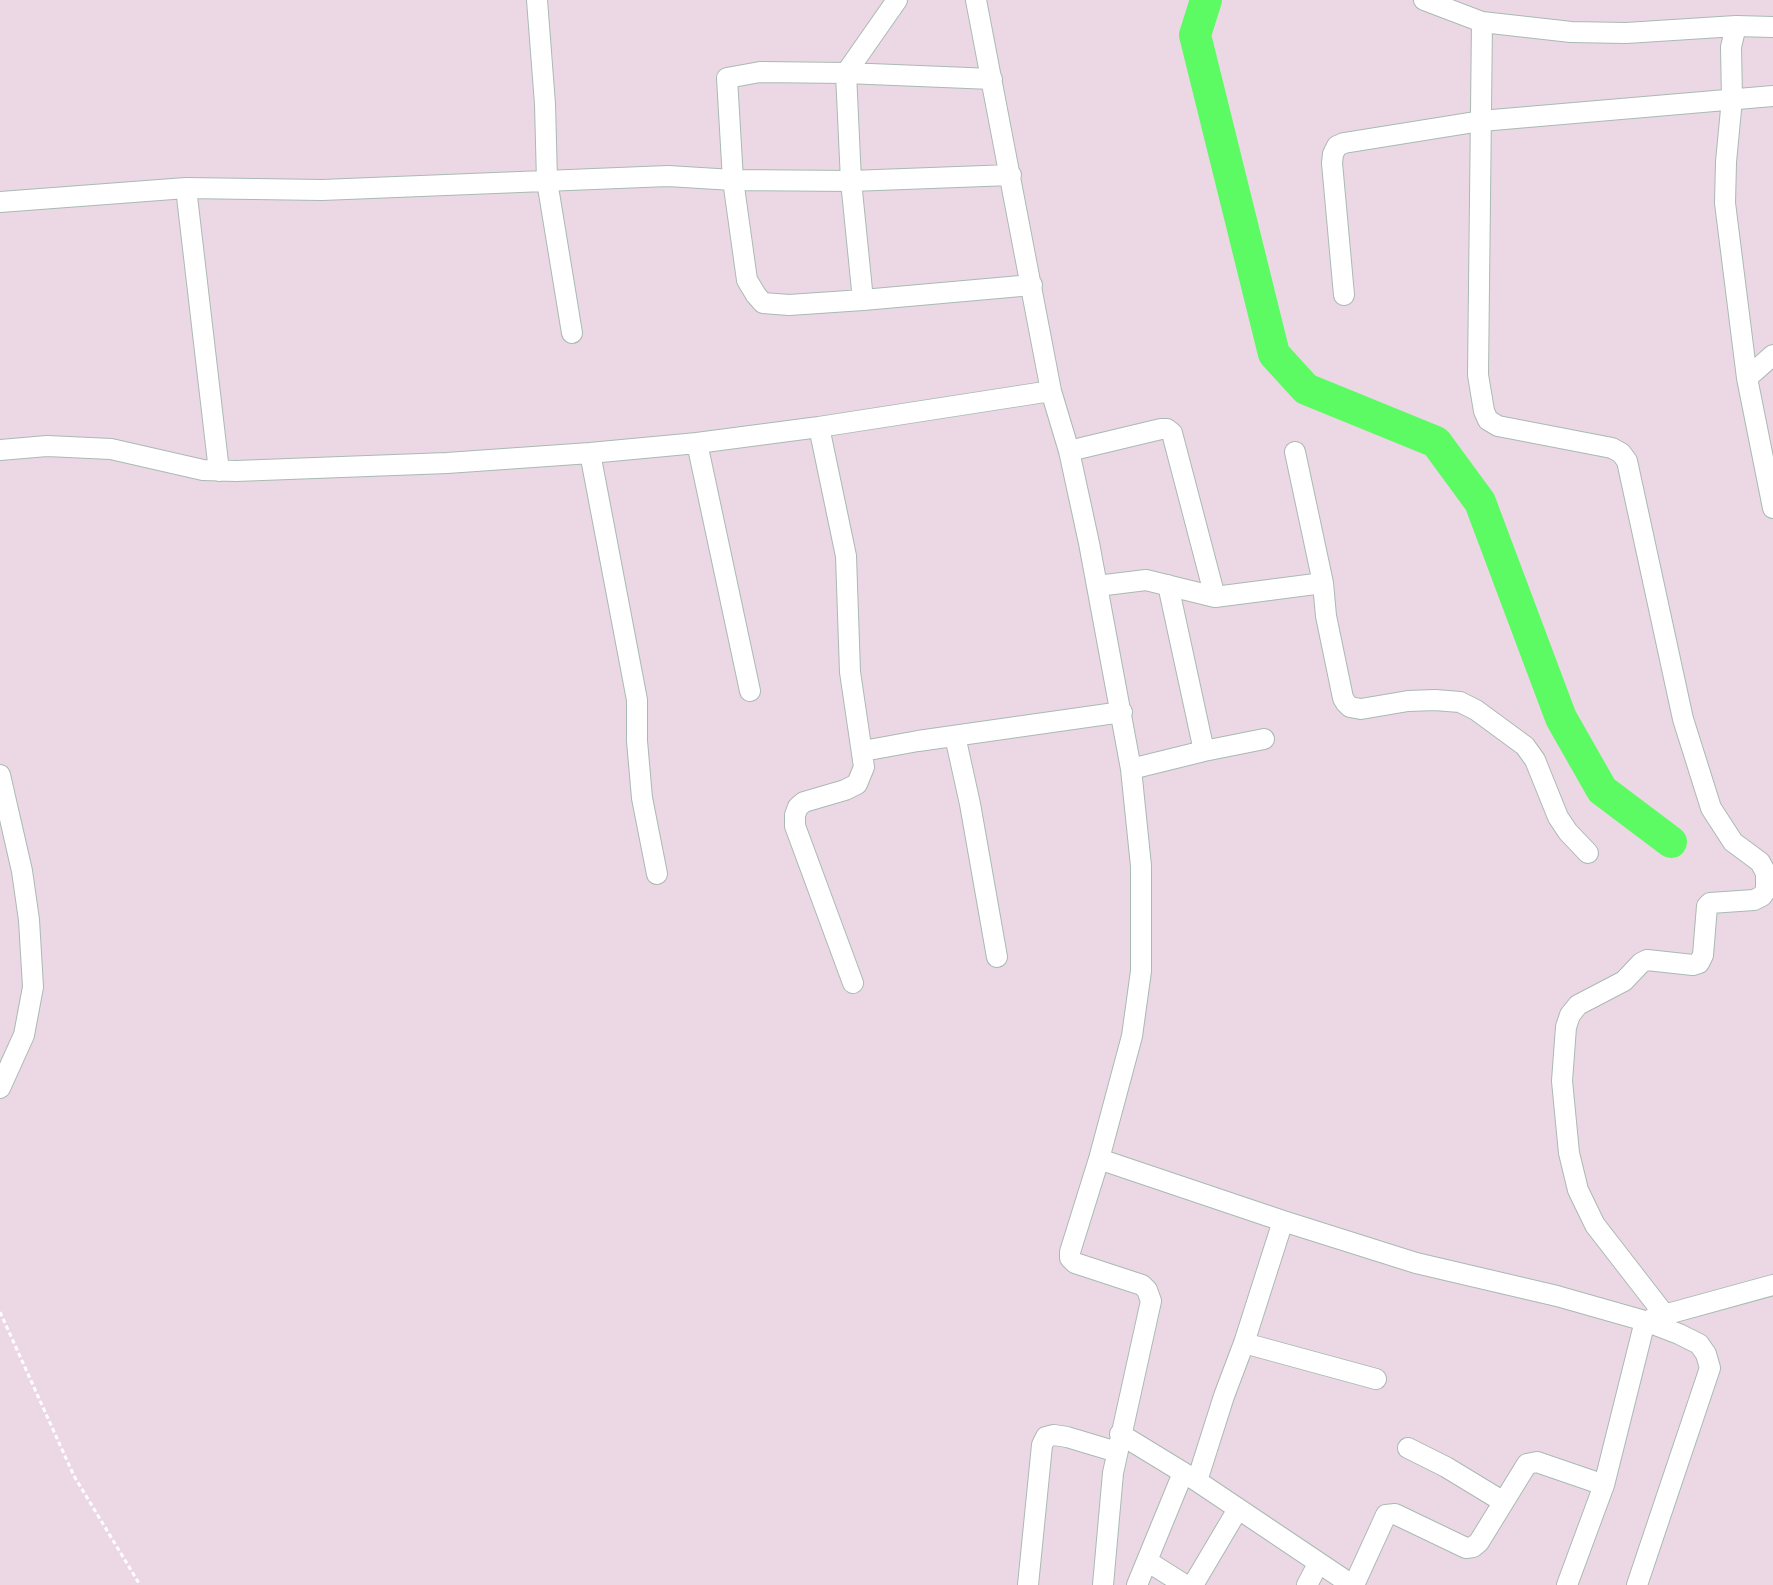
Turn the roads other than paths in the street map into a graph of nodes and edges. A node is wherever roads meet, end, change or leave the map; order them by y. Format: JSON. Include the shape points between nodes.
{"nodes":[{"id":1,"x":537,"y":0,"type":"edge"},
{"id":2,"x":897,"y":0,"type":"edge"},
{"id":3,"x":976,"y":0,"type":"edge"},
{"id":4,"x":1424,"y":0,"type":"edge"},
{"id":5,"x":1482,"y":22,"type":"junction"},
{"id":6,"x":1736,"y":26,"type":"junction"},
{"id":7,"x":1773,"y":27,"type":"edge"},
{"id":8,"x":846,"y":73,"type":"junction"},
{"id":9,"x":992,"y":79,"type":"junction"},
{"id":10,"x":1773,"y":96,"type":"edge"},
{"id":11,"x":1732,"y":99,"type":"junction"},
{"id":12,"x":1481,"y":121,"type":"junction"},
{"id":13,"x":1011,"y":175,"type":"junction"},
{"id":14,"x":547,"y":180,"type":"junction"},
{"id":15,"x":734,"y":180,"type":"junction"},
{"id":16,"x":851,"y":181,"type":"junction"},
{"id":17,"x":186,"y":188,"type":"junction"},
{"id":18,"x":0,"y":202,"type":"edge"},
{"id":19,"x":1032,"y":285,"type":"junction"},
{"id":20,"x":1344,"y":295,"type":"dead end"},
{"id":21,"x":863,"y":300,"type":"junction"},
{"id":22,"x":572,"y":333,"type":"dead end"},
{"id":23,"x":1773,"y":355,"type":"edge"},
{"id":24,"x":1747,"y":378,"type":"junction"},
{"id":25,"x":1051,"y":391,"type":"junction"},
{"id":26,"x":819,"y":427,"type":"junction"},
{"id":27,"x":1764,"y":433,"type":"edge"},
{"id":28,"x":697,"y":443,"type":"junction"},
{"id":29,"x":0,"y":450,"type":"edge"},
{"id":30,"x":1070,"y":451,"type":"junction"},
{"id":31,"x":1295,"y":452,"type":"dead end"},
{"id":32,"x":590,"y":453,"type":"junction"},
{"id":33,"x":219,"y":471,"type":"junction"},
{"id":34,"x":1773,"y":508,"type":"edge"},
{"id":35,"x":1323,"y":583,"type":"junction"},
{"id":36,"x":1168,"y":585,"type":"junction"},
{"id":37,"x":1097,"y":586,"type":"junction"},
{"id":38,"x":1215,"y":597,"type":"junction"},
{"id":39,"x":750,"y":691,"type":"dead end"},
{"id":40,"x":1122,"y":712,"type":"junction"},
{"id":41,"x":955,"y":736,"type":"junction"},
{"id":42,"x":1264,"y":739,"type":"dead end"},
{"id":43,"x":1203,"y":751,"type":"junction"},
{"id":44,"x":863,"y":752,"type":"junction"},
{"id":45,"x":1131,"y":769,"type":"junction"},
{"id":46,"x":0,"y":775,"type":"edge"},
{"id":47,"x":1588,"y":853,"type":"dead end"},
{"id":48,"x":657,"y":874,"type":"dead end"},
{"id":49,"x":997,"y":957,"type":"dead end"},
{"id":50,"x":853,"y":983,"type":"dead end"},
{"id":51,"x":0,"y":1088,"type":"edge"},
{"id":52,"x":1100,"y":1160,"type":"junction"},
{"id":53,"x":1283,"y":1221,"type":"junction"},
{"id":54,"x":1773,"y":1285,"type":"edge"},
{"id":55,"x":1664,"y":1314,"type":"junction"},
{"id":56,"x":1645,"y":1321,"type":"junction"},
{"id":57,"x":1245,"y":1343,"type":"junction"},
{"id":58,"x":1376,"y":1379,"type":"dead end"},
{"id":59,"x":1119,"y":1443,"type":"junction"},
{"id":60,"x":1408,"y":1448,"type":"dead end"},
{"id":61,"x":1190,"y":1477,"type":"junction"},
{"id":62,"x":1604,"y":1485,"type":"junction"},
{"id":63,"x":1502,"y":1502,"type":"junction"},
{"id":64,"x":1238,"y":1509,"type":"junction"},
{"id":65,"x":1147,"y":1561,"type":"junction"},
{"id":66,"x":1318,"y":1564,"type":"junction"},
{"id":67,"x":1028,"y":1585,"type":"edge"},
{"id":68,"x":1103,"y":1585,"type":"edge"},
{"id":69,"x":1137,"y":1585,"type":"edge"},
{"id":70,"x":1185,"y":1585,"type":"edge"},
{"id":71,"x":1193,"y":1585,"type":"edge"},
{"id":72,"x":1307,"y":1585,"type":"edge"},
{"id":73,"x":1353,"y":1585,"type":"edge"},
{"id":74,"x":1566,"y":1585,"type":"edge"},
{"id":75,"x":1637,"y":1585,"type":"edge"}],
"edges":[{"from":1,"to":14,"type":"street"},
{"from":2,"to":8,"type":"street"},
{"from":3,"to":9,"type":"street"},
{"from":4,"to":5,"type":"street"},
{"from":5,"to":6,"type":"street","via":[[1615,33]]},
{"from":5,"to":12,"type":"street"},
{"from":6,"to":7,"type":"street"},
{"from":6,"to":11,"type":"street","via":[[1731,47]]},
{"from":8,"to":9,"type":"street"},
{"from":8,"to":15,"type":"street","via":[[760,72],[727,78]]},
{"from":8,"to":16,"type":"street"},
{"from":9,"to":13,"type":"street"},
{"from":10,"to":11,"type":"street"},
{"from":11,"to":12,"type":"street"},
{"from":11,"to":24,"type":"street","via":[[1725,202]]},
{"from":12,"to":20,"type":"street","via":[[1337,146],[1332,163]]},
{"from":12,"to":55,"type":"street","via":[[1478,375],[1484,411],[1488,420],[1498,426],[1612,448],[1627,461],[1683,719],[1711,808],[1732,842],[1760,862],[1766,873],[1762,896],[1707,906],[1703,955],[1698,963],[1647,960],[1624,981],[1578,1005],[1566,1027],[1562,1082],[1569,1153],[1578,1190],[1595,1224]]},
{"from":13,"to":16,"type":"street"},
{"from":13,"to":19,"type":"street"},
{"from":14,"to":15,"type":"street","via":[[668,176]]},
{"from":14,"to":17,"type":"street","via":[[322,190]]},
{"from":14,"to":22,"type":"street"},
{"from":15,"to":16,"type":"street"},
{"from":15,"to":21,"type":"street","via":[[747,280],[763,303]]},
{"from":16,"to":21,"type":"street"},
{"from":17,"to":18,"type":"street"},
{"from":17,"to":33,"type":"street"},
{"from":19,"to":21,"type":"street"},
{"from":19,"to":25,"type":"street"},
{"from":23,"to":24,"type":"street"},
{"from":24,"to":27,"type":"street"},
{"from":25,"to":26,"type":"street"},
{"from":25,"to":30,"type":"street"},
{"from":26,"to":28,"type":"street"},
{"from":26,"to":44,"type":"street","via":[[846,556],[850,672]]},
{"from":27,"to":34,"type":"street"},
{"from":28,"to":32,"type":"street"},
{"from":28,"to":39,"type":"street"},
{"from":29,"to":33,"type":"street","via":[[47,446],[111,449]]},
{"from":30,"to":37,"type":"street"},
{"from":30,"to":38,"type":"street","via":[[1161,429],[1172,433]]},
{"from":31,"to":35,"type":"street"},
{"from":32,"to":33,"type":"street","via":[[447,463]]},
{"from":32,"to":48,"type":"street","via":[[637,699],[642,798]]},
{"from":35,"to":38,"type":"street"},
{"from":35,"to":47,"type":"street","via":[[1326,616],[1346,703],[1361,709],[1435,700],[1460,702],[1476,710],[1525,746],[1535,760],[1558,817]]},
{"from":36,"to":37,"type":"street","via":[[1146,580]]},
{"from":36,"to":38,"type":"street"},
{"from":36,"to":43,"type":"street"},
{"from":37,"to":40,"type":"street"},
{"from":40,"to":41,"type":"street"},
{"from":40,"to":45,"type":"street"},
{"from":41,"to":44,"type":"street"},
{"from":41,"to":49,"type":"street"},
{"from":42,"to":43,"type":"street"},
{"from":43,"to":45,"type":"street"},
{"from":44,"to":50,"type":"street","via":[[864,767],[857,784],[804,802],[795,815],[795,826]]},
{"from":45,"to":52,"type":"street","via":[[1141,866],[1141,970],[1132,1035]]},
{"from":46,"to":51,"type":"street","via":[[22,871],[33,987],[24,1035]]},
{"from":52,"to":53,"type":"street"},
{"from":52,"to":59,"type":"street","via":[[1070,1258],[1074,1263],[1142,1285],[1151,1301]]},
{"from":53,"to":56,"type":"street","via":[[1416,1263]]},
{"from":53,"to":57,"type":"street"},
{"from":54,"to":55,"type":"street"},
{"from":55,"to":56,"type":"street"},
{"from":56,"to":62,"type":"street"},
{"from":56,"to":75,"type":"street","via":[[1699,1344],[1710,1368]]},
{"from":57,"to":58,"type":"street"},
{"from":57,"to":61,"type":"street"},
{"from":59,"to":61,"type":"street"},
{"from":59,"to":67,"type":"street","via":[[1046,1437],[1042,1445]]},
{"from":59,"to":68,"type":"street"},
{"from":60,"to":63,"type":"street"},
{"from":61,"to":64,"type":"street"},
{"from":61,"to":65,"type":"street"},
{"from":62,"to":63,"type":"street","via":[[1532,1462],[1522,1469]]},
{"from":62,"to":74,"type":"street"},
{"from":63,"to":73,"type":"street","via":[[1479,1542],[1466,1548],[1395,1514],[1386,1515]]},
{"from":64,"to":66,"type":"street"},
{"from":64,"to":71,"type":"street"},
{"from":65,"to":69,"type":"street"},
{"from":65,"to":70,"type":"street"},
{"from":66,"to":72,"type":"street"},
{"from":66,"to":73,"type":"street"}]}
